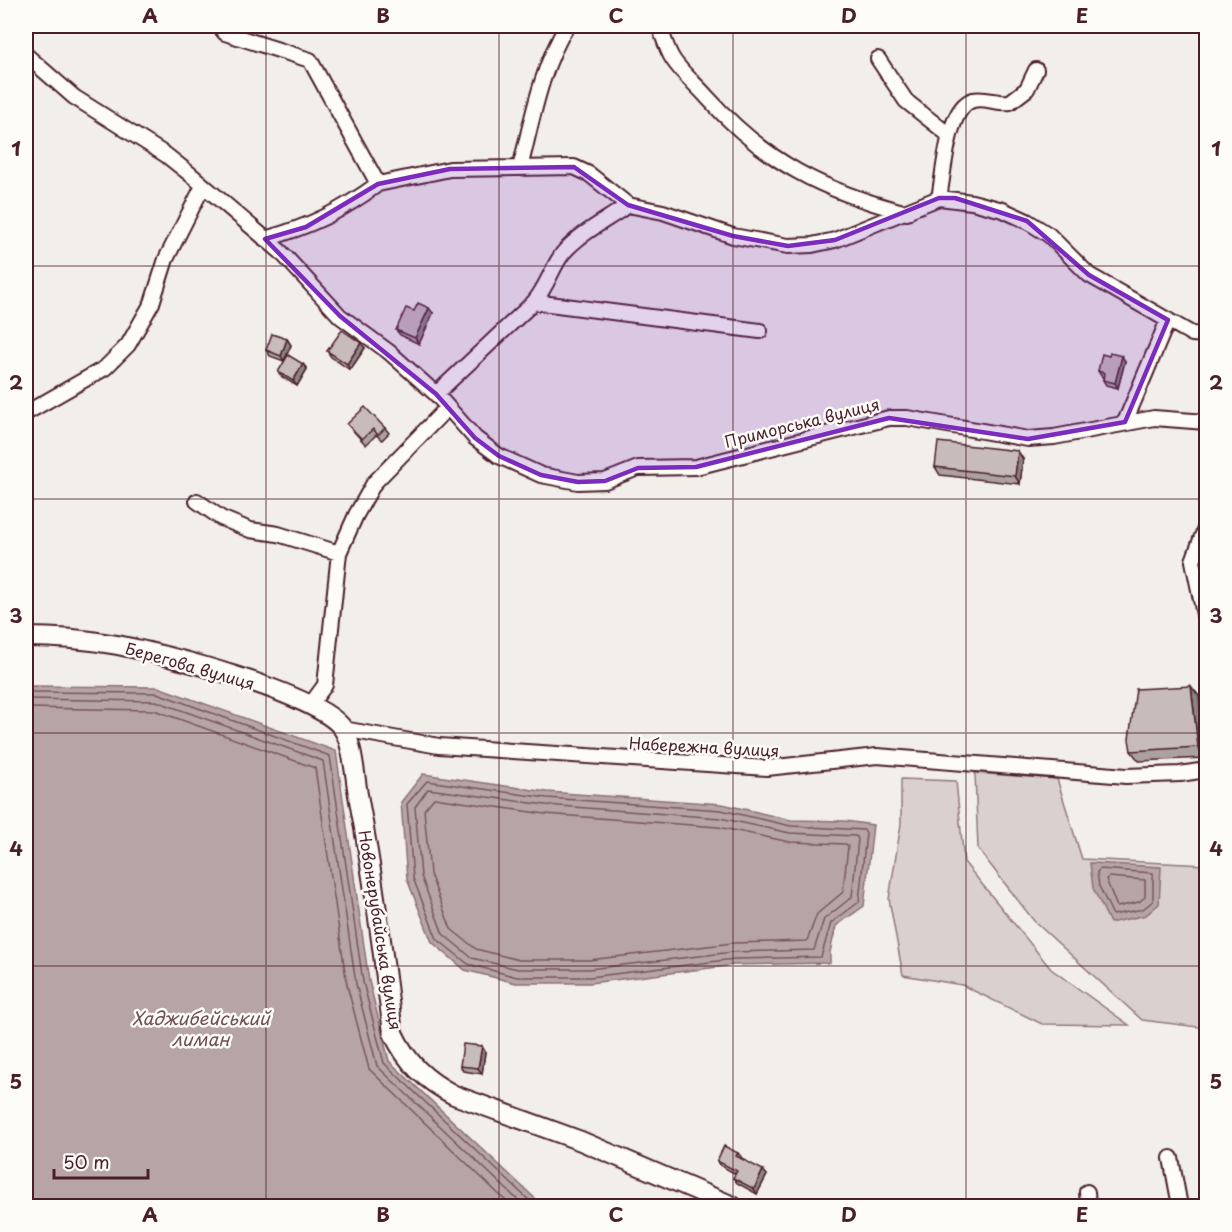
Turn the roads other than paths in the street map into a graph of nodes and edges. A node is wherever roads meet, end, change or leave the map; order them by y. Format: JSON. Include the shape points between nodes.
{"nodes":[{"id":1,"x":219,"y":26,"type":"edge"},
{"id":2,"x":567,"y":26,"type":"edge"},
{"id":3,"x":659,"y":26,"type":"edge"},
{"id":4,"x":26,"y":55,"type":"edge"},
{"id":5,"x":878,"y":59,"type":"dead end"},
{"id":6,"x":1036,"y":70,"type":"dead end"},
{"id":7,"x":950,"y":135,"type":"junction"},
{"id":8,"x":520,"y":168,"type":"junction"},
{"id":9,"x":378,"y":184,"type":"junction"},
{"id":10,"x":203,"y":186,"type":"junction"},
{"id":11,"x":939,"y":198,"type":"junction"},
{"id":12,"x":628,"y":205,"type":"junction"},
{"id":13,"x":907,"y":213,"type":"junction"},
{"id":14,"x":265,"y":239,"type":"junction"},
{"id":15,"x":534,"y":303,"type":"junction"},
{"id":16,"x":1168,"y":320,"type":"junction"},
{"id":17,"x":760,"y":331,"type":"dead end"},
{"id":18,"x":1206,"y":335,"type":"edge"},
{"id":19,"x":436,"y":394,"type":"junction"},
{"id":20,"x":447,"y":408,"type":"junction"},
{"id":21,"x":26,"y":413,"type":"edge"},
{"id":22,"x":1125,"y":422,"type":"junction"},
{"id":23,"x":1206,"y":422,"type":"edge"},
{"id":24,"x":197,"y":501,"type":"dead end"},
{"id":25,"x":1206,"y":526,"type":"edge"},
{"id":26,"x":339,"y":553,"type":"junction"},
{"id":27,"x":1206,"y":624,"type":"edge"},
{"id":28,"x":26,"y":637,"type":"edge"},
{"id":29,"x":311,"y":704,"type":"junction"},
{"id":30,"x":343,"y":729,"type":"junction"},
{"id":31,"x":1206,"y":770,"type":"edge"},
{"id":32,"x":1171,"y":1158,"type":"dead end"},
{"id":33,"x":1087,"y":1192,"type":"dead end"},
{"id":34,"x":733,"y":1206,"type":"edge"},
{"id":35,"x":1088,"y":1206,"type":"edge"},
{"id":36,"x":1180,"y":1206,"type":"edge"}],
"edges":[{"from":1,"to":9,"type":"street","via":[[225,33],[310,60]]},
{"from":2,"to":8,"type":"street","via":[[546,72]]},
{"from":3,"to":13,"type":"street","via":[[671,56],[727,120],[764,152],[806,177],[865,202]]},
{"from":4,"to":10,"type":"street","name":"Приморська вулиця","via":[[74,97],[166,155]]},
{"from":5,"to":7,"type":"street","via":[[906,101]]},
{"from":6,"to":7,"type":"street","via":[[1027,89],[1010,102],[975,100],[964,104]]},
{"from":7,"to":11,"type":"street"},
{"from":8,"to":9,"type":"street","via":[[450,169]]},
{"from":8,"to":12,"type":"street","via":[[581,170]]},
{"from":9,"to":14,"type":"street","via":[[306,227]]},
{"from":10,"to":14,"type":"street","name":"Приморська вулиця"},
{"from":10,"to":21,"type":"street","via":[[166,259],[152,303],[128,345],[105,368]]},
{"from":11,"to":13,"type":"street"},
{"from":11,"to":16,"type":"street","via":[[993,207],[1027,221],[1048,235],[1089,275]]},
{"from":12,"to":13,"type":"street","via":[[663,212],[733,236],[788,246],[835,240]]},
{"from":12,"to":15,"type":"street","via":[[561,255]]},
{"from":14,"to":19,"type":"street","name":"Приморська вулиця","via":[[340,316]]},
{"from":15,"to":17,"type":"street"},
{"from":15,"to":19,"type":"street"},
{"from":16,"to":18,"type":"street","via":[[1192,334]]},
{"from":16,"to":22,"type":"street"},
{"from":19,"to":20,"type":"street","name":"Приморська вулиця"},
{"from":20,"to":22,"type":"street","name":"Приморська вулиця","via":[[475,438],[499,456],[541,475],[578,482],[605,481],[638,468],[696,467],[889,418],[1028,439],[1088,432]]},
{"from":20,"to":26,"type":"street","via":[[374,483]]},
{"from":22,"to":23,"type":"street","name":"Приморська вулиця","via":[[1154,418]]},
{"from":24,"to":26,"type":"street","via":[[221,518],[250,530],[278,534]]},
{"from":25,"to":27,"type":"street","via":[[1193,561]]},
{"from":26,"to":29,"type":"street","via":[[325,685]]},
{"from":28,"to":29,"type":"street","name":"Берегова вулиця","via":[[84,640],[152,653]]},
{"from":29,"to":30,"type":"street","name":"Берегова вулиця"},
{"from":30,"to":31,"type":"street","name":"Набережна вулиця","via":[[439,747],[767,768],[877,756],[1126,776]]},
{"from":30,"to":34,"type":"street","name":"Новонерубайська вулиця","via":[[370,859],[393,1033],[403,1055],[434,1085],[454,1095],[581,1141]]},
{"from":32,"to":36,"type":"street"},
{"from":33,"to":35,"type":"street"}]}
